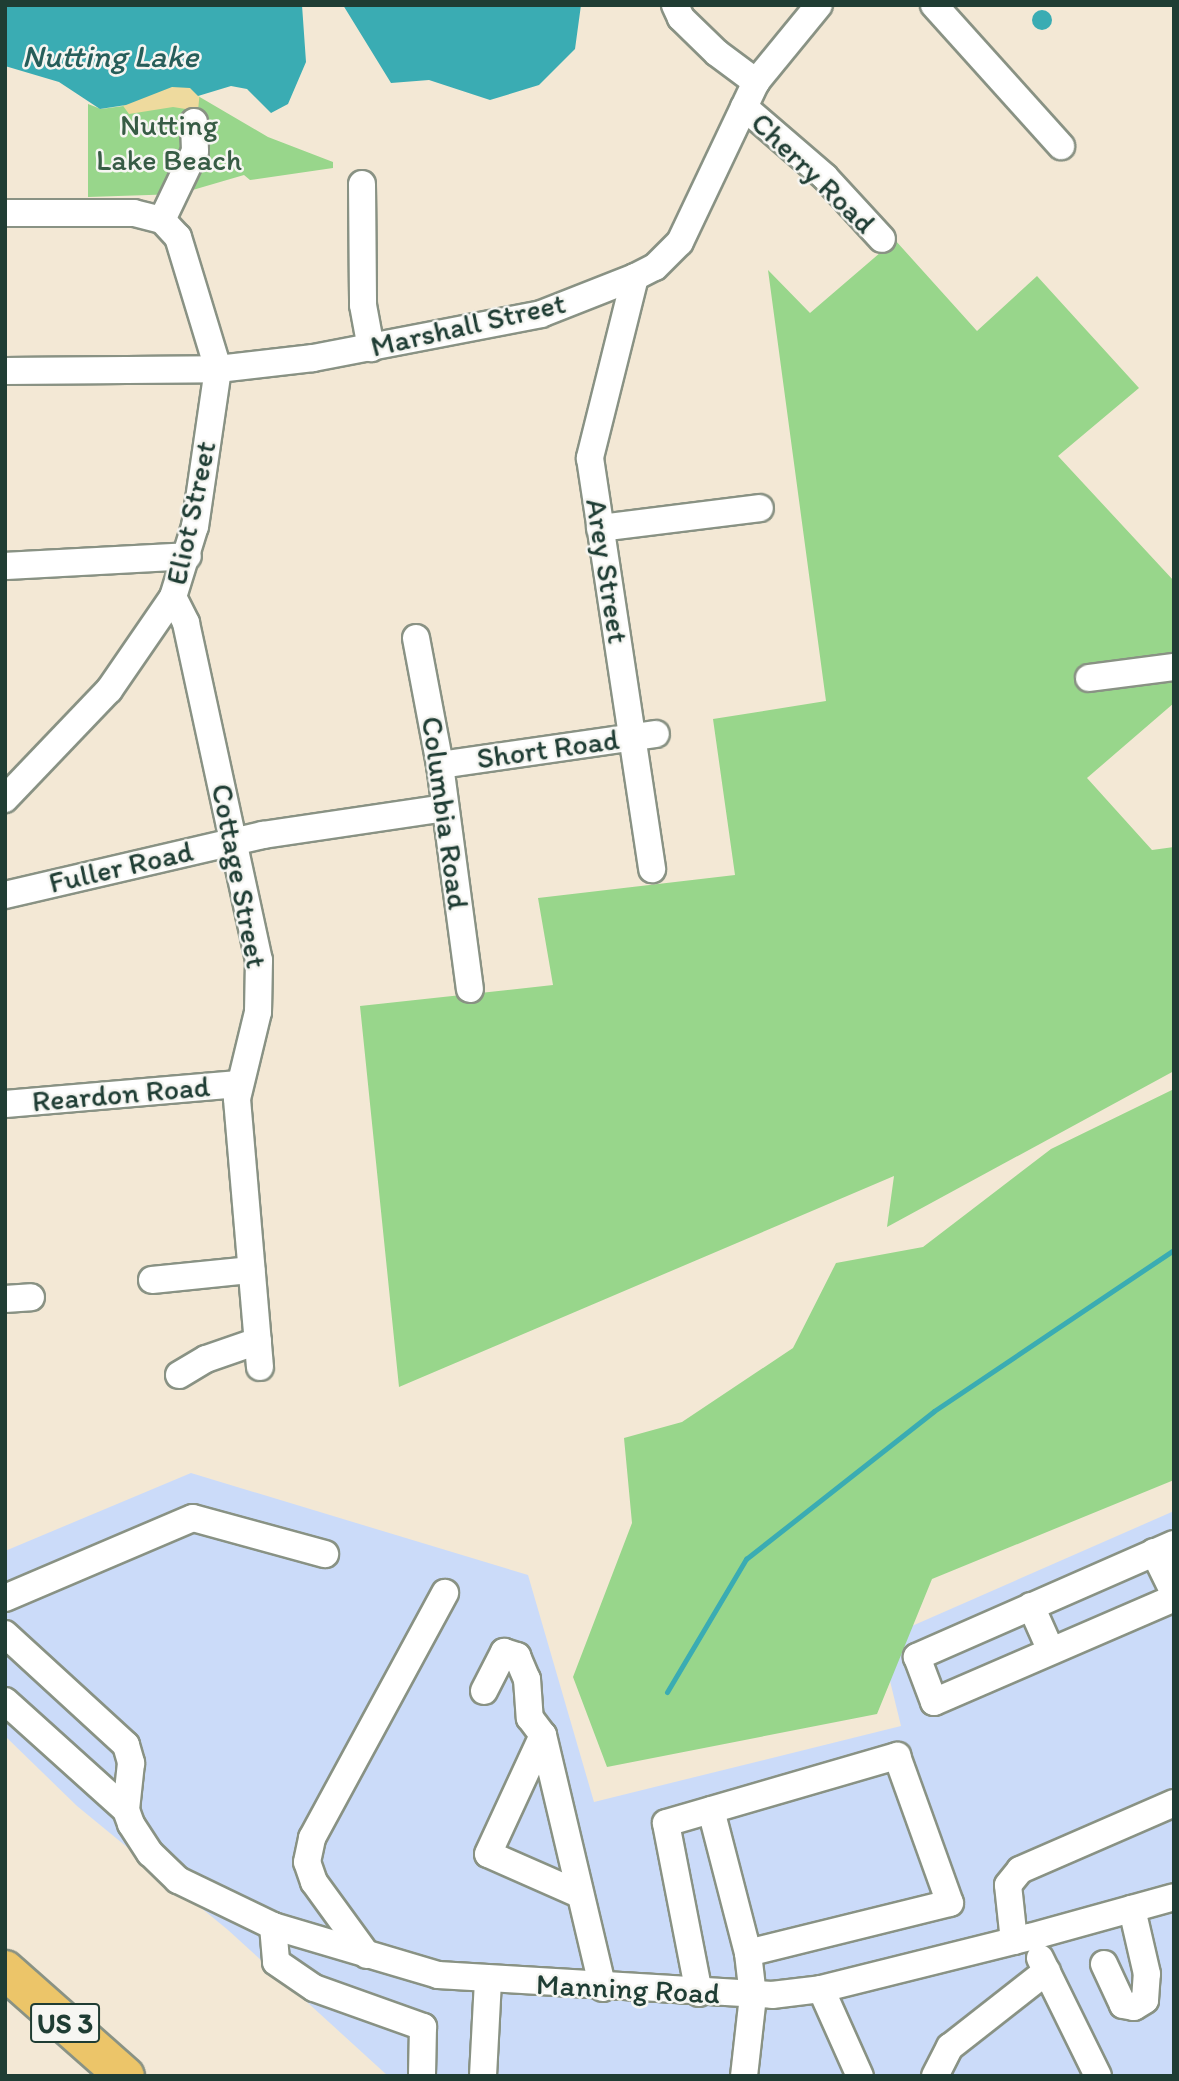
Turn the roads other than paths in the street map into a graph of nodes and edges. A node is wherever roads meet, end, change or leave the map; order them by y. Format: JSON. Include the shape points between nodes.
{"nodes":[{"id":1,"x":675,"y":5,"type":"edge"},
{"id":2,"x":819,"y":5,"type":"edge"},
{"id":3,"x":934,"y":5,"type":"edge"},
{"id":4,"x":756,"y":82,"type":"junction"},
{"id":5,"x":744,"y":107,"type":"junction"},
{"id":6,"x":194,"y":122,"type":"dead end"},
{"id":7,"x":1061,"y":146,"type":"dead end"},
{"id":8,"x":362,"y":184,"type":"dead end"},
{"id":9,"x":5,"y":213,"type":"edge"},
{"id":10,"x":162,"y":220,"type":"junction"},
{"id":11,"x":882,"y":239,"type":"dead end"},
{"id":12,"x":635,"y":277,"type":"junction"},
{"id":13,"x":371,"y":348,"type":"junction"},
{"id":14,"x":218,"y":369,"type":"junction"},
{"id":15,"x":5,"y":371,"type":"edge"},
{"id":16,"x":760,"y":508,"type":"dead end"},
{"id":17,"x":600,"y":528,"type":"junction"},
{"id":18,"x":188,"y":556,"type":"junction"},
{"id":19,"x":5,"y":566,"type":"edge"},
{"id":20,"x":173,"y":597,"type":"junction"},
{"id":21,"x":416,"y":638,"type":"dead end"},
{"id":22,"x":1174,"y":667,"type":"edge"},
{"id":23,"x":1088,"y":678,"type":"dead end"},
{"id":24,"x":644,"y":735,"type":"junction"},
{"id":25,"x":440,"y":765,"type":"junction"},
{"id":26,"x":5,"y":799,"type":"edge"},
{"id":27,"x":445,"y":808,"type":"junction"},
{"id":28,"x":233,"y":841,"type":"junction"},
{"id":29,"x":652,"y":869,"type":"dead end"},
{"id":30,"x":5,"y":895,"type":"edge"},
{"id":31,"x":470,"y":989,"type":"dead end"},
{"id":32,"x":237,"y":1084,"type":"junction"},
{"id":33,"x":5,"y":1104,"type":"edge"},
{"id":34,"x":251,"y":1270,"type":"junction"},
{"id":35,"x":152,"y":1280,"type":"dead end"},
{"id":36,"x":179,"y":1375,"type":"dead end"},
{"id":37,"x":1164,"y":1548,"type":"edge"},
{"id":38,"x":325,"y":1554,"type":"dead end"},
{"id":39,"x":445,"y":1593,"type":"dead end"},
{"id":40,"x":1174,"y":1596,"type":"edge"},
{"id":41,"x":5,"y":1598,"type":"edge"},
{"id":42,"x":1031,"y":1606,"type":"junction"},
{"id":43,"x":5,"y":1634,"type":"edge"},
{"id":44,"x":1051,"y":1651,"type":"junction"},
{"id":45,"x":484,"y":1691,"type":"dead end"},
{"id":46,"x":5,"y":1701,"type":"edge"},
{"id":47,"x":543,"y":1735,"type":"junction"},
{"id":48,"x":1174,"y":1803,"type":"edge"},
{"id":49,"x":127,"y":1810,"type":"junction"},
{"id":50,"x":711,"y":1810,"type":"junction"},
{"id":51,"x":579,"y":1894,"type":"junction"},
{"id":52,"x":1174,"y":1896,"type":"edge"},
{"id":53,"x":1132,"y":1909,"type":"junction"},
{"id":54,"x":273,"y":1926,"type":"junction"},
{"id":55,"x":1022,"y":1939,"type":"junction"},
{"id":56,"x":748,"y":1953,"type":"junction"},
{"id":57,"x":367,"y":1955,"type":"junction"},
{"id":58,"x":1104,"y":1964,"type":"dead end"},
{"id":59,"x":5,"y":1970,"type":"edge"},
{"id":60,"x":1047,"y":1972,"type":"junction"},
{"id":61,"x":488,"y":1981,"type":"junction"},
{"id":62,"x":603,"y":1988,"type":"junction"},
{"id":63,"x":821,"y":1989,"type":"junction"},
{"id":64,"x":699,"y":1993,"type":"junction"},
{"id":65,"x":753,"y":1996,"type":"junction"},
{"id":66,"x":125,"y":2076,"type":"edge"},
{"id":67,"x":422,"y":2076,"type":"edge"},
{"id":68,"x":483,"y":2076,"type":"edge"},
{"id":69,"x":744,"y":2076,"type":"edge"},
{"id":70,"x":860,"y":2076,"type":"edge"},
{"id":71,"x":935,"y":2076,"type":"edge"},
{"id":72,"x":1098,"y":2076,"type":"edge"}],
"edges":[{"from":1,"to":4,"type":"street","via":[[681,18],[717,53]]},
{"from":2,"to":4,"type":"street","name":"Marshall Street"},
{"from":3,"to":7,"type":"street"},
{"from":4,"to":5,"type":"street","name":"Marshall Street"},
{"from":5,"to":11,"type":"street","name":"Cherry Road","via":[[825,177]]},
{"from":5,"to":12,"type":"street","name":"Marshall Street","via":[[680,242],[655,267]]},
{"from":6,"to":10,"type":"street","via":[[195,151]]},
{"from":8,"to":13,"type":"street","via":[[363,305]]},
{"from":9,"to":10,"type":"street","via":[[134,213]]},
{"from":10,"to":14,"type":"street","name":"Eliot Street","via":[[178,237]]},
{"from":12,"to":13,"type":"street","name":"Marshall Street","via":[[541,314]]},
{"from":12,"to":17,"type":"street","name":"Arey Street","via":[[614,377],[592,438],[591,475]]},
{"from":13,"to":14,"type":"street","name":"Marshall Street"},
{"from":14,"to":15,"type":"street","name":"Marshall Street"},
{"from":14,"to":18,"type":"street","name":"Eliot Street"},
{"from":16,"to":17,"type":"street"},
{"from":17,"to":24,"type":"street","name":"Arey Street"},
{"from":18,"to":19,"type":"street"},
{"from":18,"to":20,"type":"street","name":"Eliot Street"},
{"from":20,"to":26,"type":"street","name":"Eliot Street","via":[[109,690]]},
{"from":20,"to":28,"type":"street","name":"Cottage Street","via":[[186,623]]},
{"from":21,"to":25,"type":"street","name":"Columbia Road"},
{"from":22,"to":23,"type":"street"},
{"from":24,"to":25,"type":"street","name":"Short Road"},
{"from":24,"to":29,"type":"street","name":"Arey Street"},
{"from":25,"to":27,"type":"street","name":"Columbia Road"},
{"from":27,"to":28,"type":"street","name":"Fuller Road"},
{"from":27,"to":31,"type":"street","name":"Columbia Road"},
{"from":28,"to":30,"type":"street","name":"Fuller Road"},
{"from":28,"to":32,"type":"street","name":"Cottage Street","via":[[260,976],[258,1012]]},
{"from":32,"to":33,"type":"street","name":"Reardon Road"},
{"from":32,"to":34,"type":"street","name":"Cottage Street"},
{"from":34,"to":35,"type":"street"},
{"from":34,"to":36,"type":"street","name":"Cottage Street","via":[[259,1354]]},
{"from":37,"to":40,"type":"street"},
{"from":37,"to":42,"type":"street"},
{"from":38,"to":41,"type":"street","via":[[193,1518]]},
{"from":39,"to":57,"type":"street","via":[[312,1838],[307,1862],[314,1882]]},
{"from":40,"to":44,"type":"street"},
{"from":42,"to":44,"type":"street"},
{"from":42,"to":44,"type":"street","via":[[916,1657],[934,1702]]},
{"from":43,"to":49,"type":"street","via":[[126,1745],[131,1763]]},
{"from":45,"to":47,"type":"street","via":[[504,1652],[517,1656],[527,1679],[530,1718]]},
{"from":46,"to":49,"type":"street"},
{"from":47,"to":51,"type":"street"},
{"from":47,"to":51,"type":"street","via":[[488,1854]]},
{"from":48,"to":55,"type":"street","via":[[1020,1870],[1008,1885]]},
{"from":49,"to":54,"type":"street","name":"Manning Road","via":[[138,1839],[178,1880]]},
{"from":50,"to":56,"type":"street"},
{"from":50,"to":56,"type":"street","via":[[897,1756],[950,1903]]},
{"from":50,"to":64,"type":"street","via":[[666,1823]]},
{"from":51,"to":62,"type":"street"},
{"from":52,"to":53,"type":"street","name":"Manning Road"},
{"from":53,"to":55,"type":"street","name":"Manning Road"},
{"from":53,"to":58,"type":"street","via":[[1147,1974],[1145,2000],[1134,2007],[1124,2004]]},
{"from":54,"to":57,"type":"street","name":"Manning Road"},
{"from":54,"to":67,"type":"street","via":[[276,1962],[314,1988],[423,2027]]},
{"from":55,"to":60,"type":"street"},
{"from":55,"to":63,"type":"street","name":"Manning Road"},
{"from":56,"to":65,"type":"street"},
{"from":57,"to":61,"type":"street","name":"Manning Road","via":[[438,1975]]},
{"from":59,"to":66,"type":"highway","number":"US 3"},
{"from":60,"to":71,"type":"street","via":[[950,2047]]},
{"from":60,"to":72,"type":"street"},
{"from":61,"to":62,"type":"street","name":"Manning Road"},
{"from":61,"to":68,"type":"street"},
{"from":62,"to":64,"type":"street","name":"Manning Road"},
{"from":63,"to":65,"type":"street","name":"Manning Road"},
{"from":63,"to":70,"type":"street"},
{"from":64,"to":65,"type":"street","name":"Manning Road"},
{"from":65,"to":69,"type":"street"}]}
